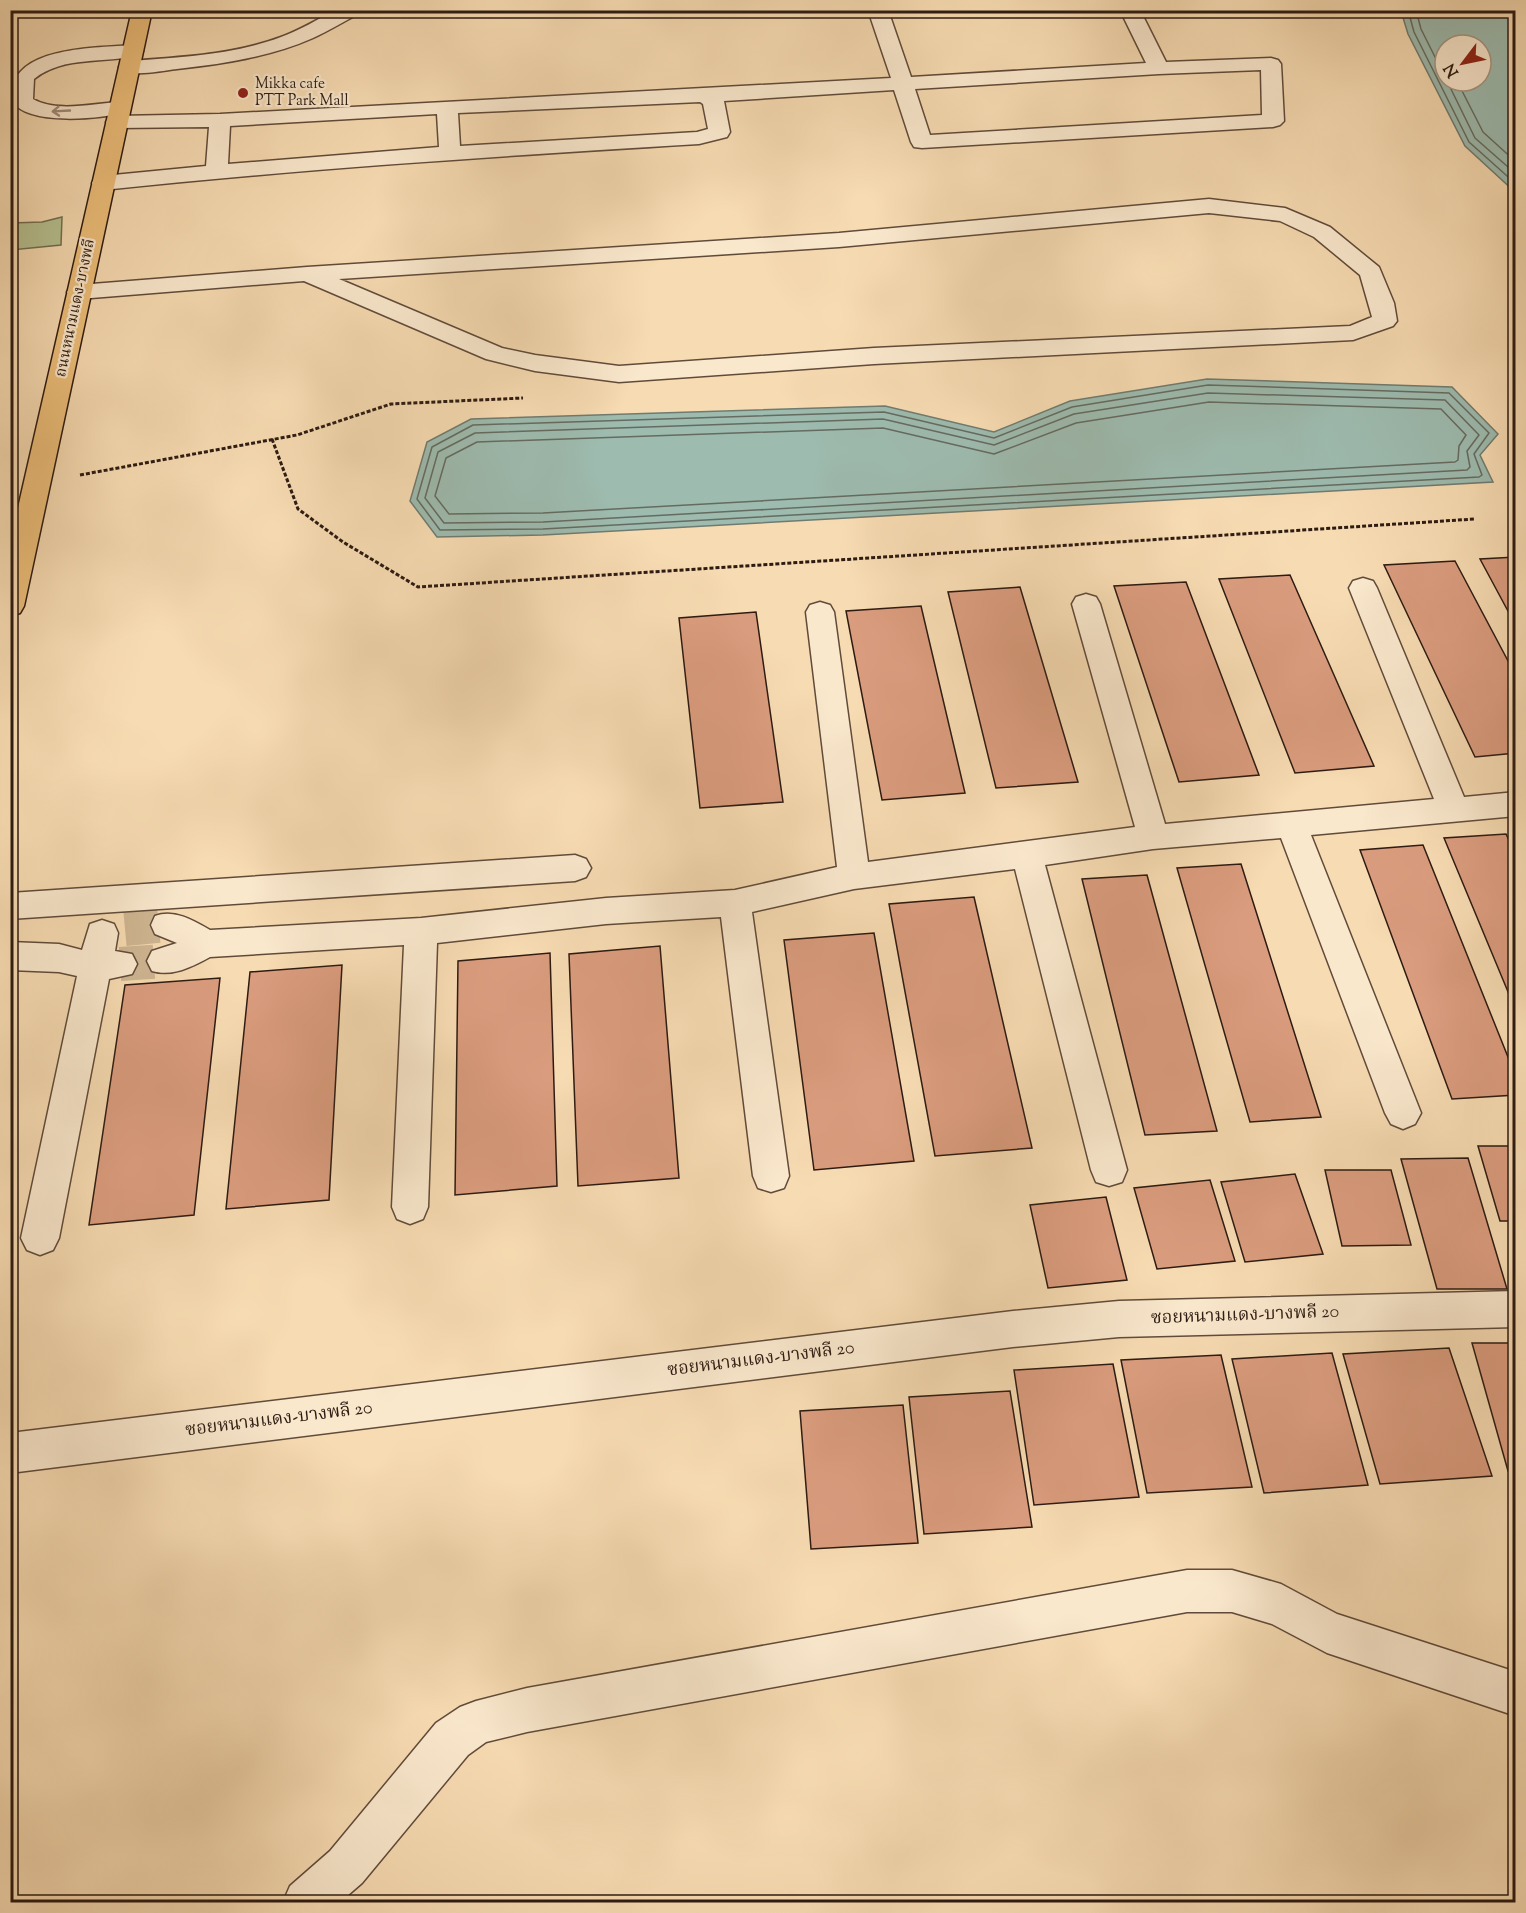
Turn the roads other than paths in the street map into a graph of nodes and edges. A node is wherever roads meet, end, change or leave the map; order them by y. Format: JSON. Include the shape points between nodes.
{"nodes":[{"id":1,"x":142,"y":10,"type":"edge"},
{"id":2,"x":351,"y":10,"type":"edge"},
{"id":3,"x":878,"y":10,"type":"edge"},
{"id":4,"x":1130,"y":10,"type":"edge"},
{"id":5,"x":131,"y":59,"type":"junction"},
{"id":6,"x":1159,"y":68,"type":"junction"},
{"id":7,"x":900,"y":82,"type":"junction"},
{"id":8,"x":17,"y":86,"type":"edge"},
{"id":9,"x":702,"y":96,"type":"junction"},
{"id":10,"x":447,"y":107,"type":"junction"},
{"id":11,"x":118,"y":115,"type":"junction"},
{"id":12,"x":220,"y":120,"type":"junction"},
{"id":13,"x":450,"y":153,"type":"junction"},
{"id":14,"x":217,"y":171,"type":"junction"},
{"id":15,"x":103,"y":183,"type":"junction"},
{"id":16,"x":307,"y":274,"type":"junction"},
{"id":17,"x":79,"y":292,"type":"junction"},
{"id":18,"x":1363,"y":588,"type":"dead end"},
{"id":19,"x":1086,"y":604,"type":"dead end"},
{"id":20,"x":10,"y":606,"type":"edge"},
{"id":21,"x":820,"y":612,"type":"dead end"},
{"id":22,"x":1515,"y":804,"type":"edge"},
{"id":23,"x":1453,"y":808,"type":"junction"},
{"id":24,"x":1292,"y":826,"type":"junction"},
{"id":25,"x":1153,"y":837,"type":"junction"},
{"id":26,"x":1027,"y":855,"type":"junction"},
{"id":27,"x":575,"y":868,"type":"dead end"},
{"id":28,"x":854,"y":876,"type":"junction"},
{"id":29,"x":735,"y":903,"type":"junction"},
{"id":30,"x":10,"y":906,"type":"edge"},
{"id":31,"x":167,"y":925,"type":"tunnel mouth"},
{"id":32,"x":421,"y":932,"type":"junction"},
{"id":33,"x":205,"y":944,"type":"junction"},
{"id":34,"x":10,"y":956,"type":"edge"},
{"id":35,"x":59,"y":958,"type":"junction"},
{"id":36,"x":164,"y":961,"type":"tunnel mouth"},
{"id":37,"x":108,"y":966,"type":"junction"},
{"id":38,"x":1402,"y":1113,"type":"dead end"},
{"id":39,"x":1109,"y":1170,"type":"dead end"},
{"id":40,"x":771,"y":1176,"type":"dead end"},
{"id":41,"x":410,"y":1208,"type":"dead end"},
{"id":42,"x":40,"y":1238,"type":"dead end"},
{"id":43,"x":1515,"y":1309,"type":"edge"},
{"id":44,"x":10,"y":1453,"type":"edge"},
{"id":45,"x":1515,"y":1694,"type":"edge"},
{"id":46,"x":306,"y":1902,"type":"edge"}],
"edges":[{"from":1,"to":5,"type":"main road","name":"ถนนหนามแดง-บางพลี"},
{"from":2,"to":5,"type":"street","via":[[276,45],[189,63]]},
{"from":3,"to":7,"type":"street"},
{"from":4,"to":6,"type":"street"},
{"from":5,"to":8,"type":"street","via":[[76,56],[38,67]]},
{"from":5,"to":11,"type":"main road","name":"ถนนหนามแดง-บางพลี"},
{"from":6,"to":7,"type":"street"},
{"from":6,"to":7,"type":"street","via":[[1271,64],[1273,121],[922,142]]},
{"from":7,"to":9,"type":"street"},
{"from":11,"to":8,"type":"street","one_way":true,"via":[[32,109],[23,102]]},
{"from":9,"to":10,"type":"street"},
{"from":9,"to":13,"type":"street","via":[[714,100],[719,132],[711,136]]},
{"from":10,"to":12,"type":"street"},
{"from":10,"to":13,"type":"street"},
{"from":11,"to":12,"type":"street"},
{"from":11,"to":15,"type":"main road","name":"ถนนหนามแดง-บางพลี"},
{"from":12,"to":14,"type":"street"},
{"from":13,"to":14,"type":"street"},
{"from":14,"to":15,"type":"street"},
{"from":15,"to":17,"type":"main road","name":"ถนนหนามแดง-บางพลี"},
{"from":16,"to":16,"type":"street","via":[[839,240],[1209,206],[1285,215],[1322,232],[1371,272],[1385,321],[1353,333],[874,356],[620,374],[495,354]]},
{"from":16,"to":17,"type":"street"},
{"from":17,"to":20,"type":"main road","name":"ถนนหนามแดง-บางพลี"},
{"from":18,"to":23,"type":"street"},
{"from":19,"to":25,"type":"street"},
{"from":21,"to":28,"type":"street"},
{"from":22,"to":23,"type":"street"},
{"from":23,"to":24,"type":"street"},
{"from":24,"to":25,"type":"street"},
{"from":24,"to":38,"type":"street"},
{"from":25,"to":26,"type":"street"},
{"from":26,"to":28,"type":"street"},
{"from":26,"to":39,"type":"street"},
{"from":27,"to":30,"type":"street"},
{"from":28,"to":29,"type":"street"},
{"from":29,"to":32,"type":"street","via":[[606,911]]},
{"from":29,"to":40,"type":"street"},
{"from":31,"to":33,"type":"street","via":[[184,930]]},
{"from":32,"to":33,"type":"street"},
{"from":32,"to":41,"type":"street"},
{"from":33,"to":36,"type":"street"},
{"from":34,"to":35,"type":"street"},
{"from":35,"to":37,"type":"street"},
{"from":35,"to":37,"type":"street","via":[[114,931]]},
{"from":37,"to":42,"type":"street"},
{"from":43,"to":44,"type":"street","name":"ซอยหนามแดง-บางพลี 20","via":[[1119,1319]]},
{"from":45,"to":46,"type":"street","via":[[1327,1632],[1281,1605],[1232,1591],[1187,1591],[527,1710],[476,1724],[452,1739],[346,1867]]}]}
